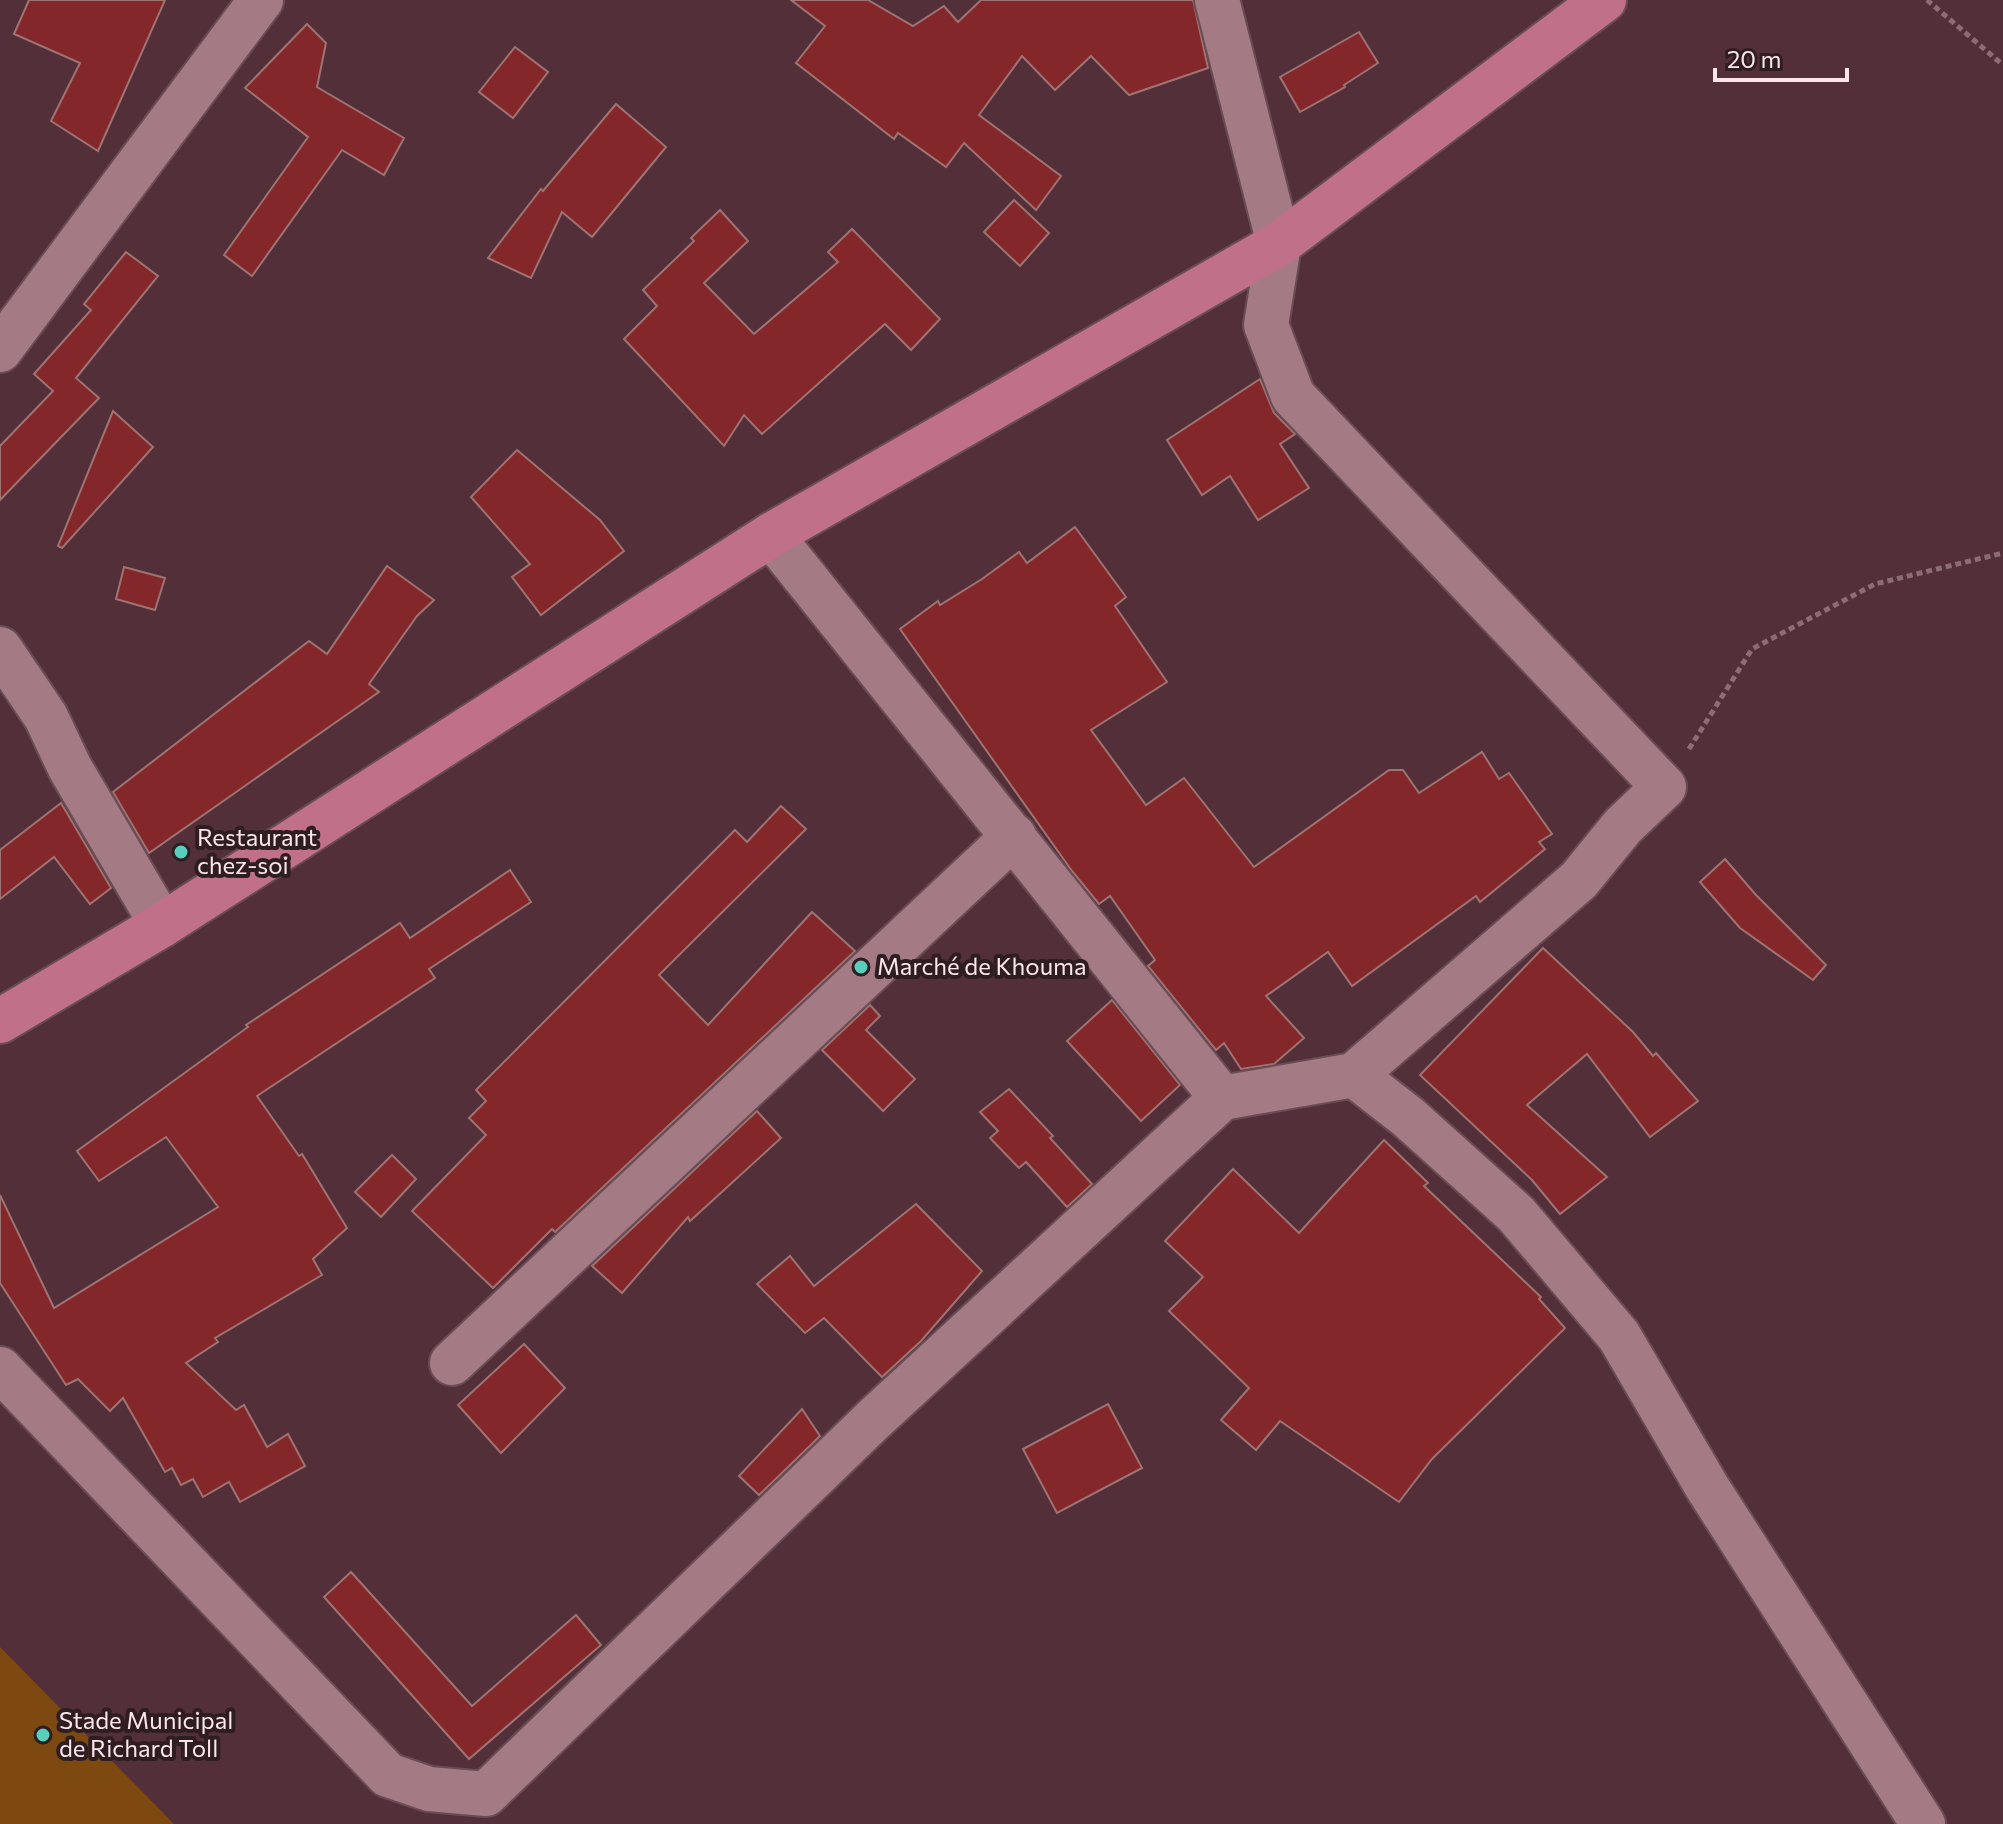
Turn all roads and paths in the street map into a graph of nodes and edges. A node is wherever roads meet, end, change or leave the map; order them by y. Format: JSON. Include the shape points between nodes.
{"nodes":[{"id":1,"x":261,"y":0,"type":"edge"},
{"id":2,"x":1217,"y":0,"type":"edge"},
{"id":3,"x":1604,"y":0,"type":"edge"},
{"id":4,"x":1927,"y":0,"type":"edge"},
{"id":5,"x":2003,"y":65,"type":"edge"},
{"id":6,"x":1279,"y":244,"type":"junction"},
{"id":7,"x":0,"y":350,"type":"edge"},
{"id":8,"x":771,"y":535,"type":"junction"},
{"id":9,"x":2003,"y":553,"type":"edge"},
{"id":10,"x":0,"y":649,"type":"edge"},
{"id":11,"x":1664,"y":787,"type":"junction"},
{"id":12,"x":1014,"y":836,"type":"junction"},
{"id":13,"x":162,"y":925,"type":"junction"},
{"id":14,"x":0,"y":1021,"type":"edge"},
{"id":15,"x":1354,"y":1075,"type":"junction"},
{"id":16,"x":1222,"y":1098,"type":"junction"},
{"id":17,"x":452,"y":1363,"type":"dead end"},
{"id":18,"x":0,"y":1369,"type":"edge"},
{"id":19,"x":1923,"y":1824,"type":"edge"}],
"edges":[{"from":1,"to":7,"type":"street"},
{"from":2,"to":6,"type":"street"},
{"from":3,"to":6,"type":"main road"},
{"from":4,"to":5,"type":"path"},
{"from":6,"to":8,"type":"main road"},
{"from":6,"to":11,"type":"street","via":[[1266,325],[1293,396]]},
{"from":8,"to":12,"type":"street"},
{"from":8,"to":13,"type":"main road"},
{"from":9,"to":11,"type":"path","via":[[1875,584],[1752,649]]},
{"from":10,"to":13,"type":"street","via":[[46,717]]},
{"from":11,"to":15,"type":"street","via":[[1579,880]]},
{"from":12,"to":16,"type":"street"},
{"from":12,"to":17,"type":"street"},
{"from":13,"to":14,"type":"main road"},
{"from":15,"to":16,"type":"street"},
{"from":15,"to":19,"type":"street","via":[[1516,1214],[1619,1336],[1707,1487]]},
{"from":16,"to":18,"type":"street","via":[[873,1420],[486,1794],[429,1789],[388,1775]]}]}
